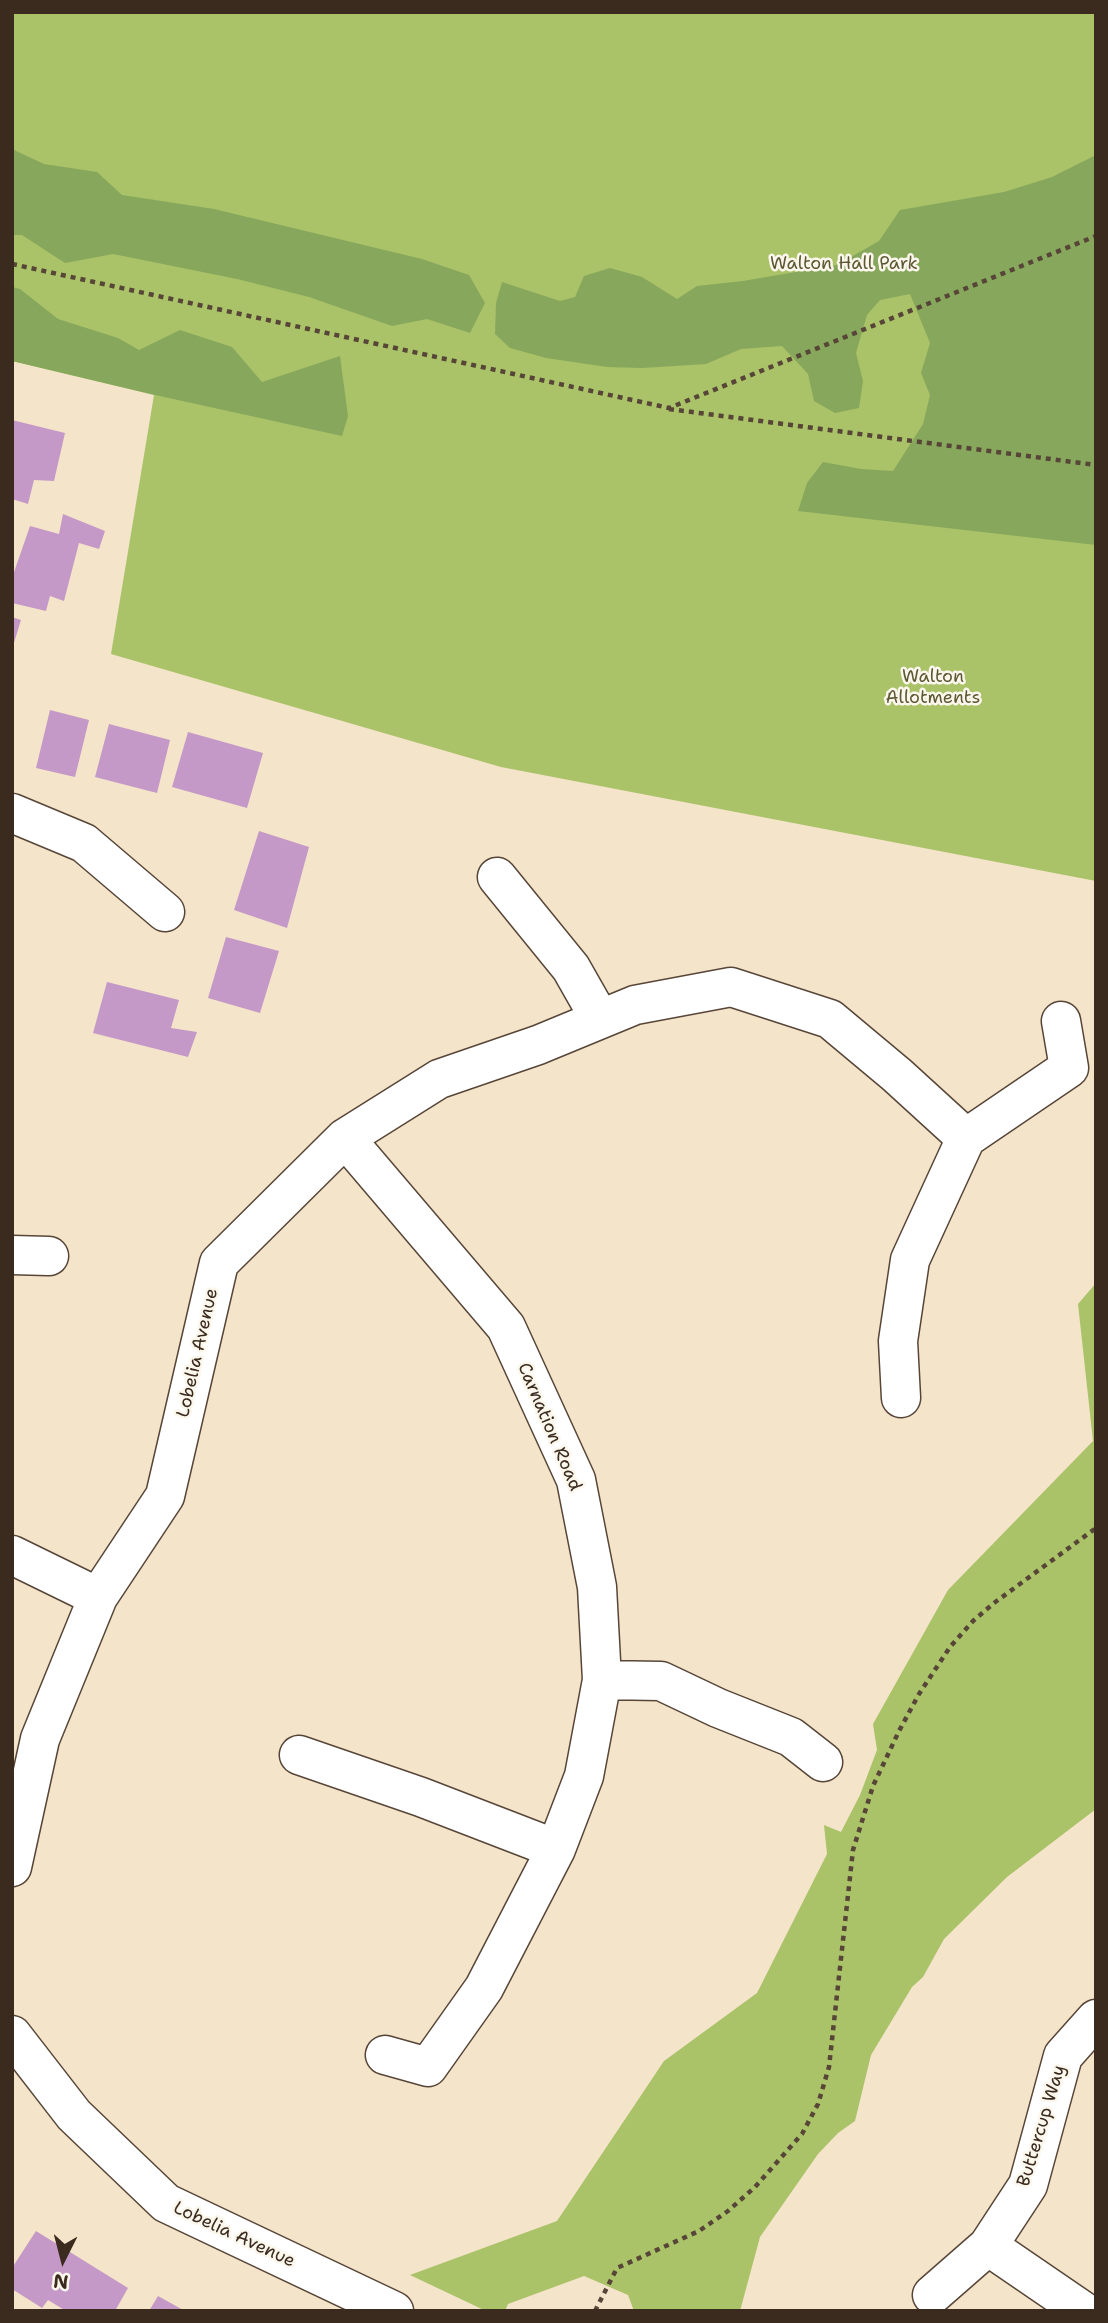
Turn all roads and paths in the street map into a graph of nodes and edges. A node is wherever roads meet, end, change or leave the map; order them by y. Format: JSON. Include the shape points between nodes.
{"nodes":[{"id":1,"x":1096,"y":236,"type":"edge"},
{"id":2,"x":12,"y":264,"type":"edge"},
{"id":3,"x":669,"y":408,"type":"junction"},
{"id":4,"x":1096,"y":465,"type":"edge"},
{"id":5,"x":12,"y":813,"type":"edge"},
{"id":6,"x":497,"y":877,"type":"dead end"},
{"id":7,"x":165,"y":912,"type":"dead end"},
{"id":8,"x":600,"y":1019,"type":"junction"},
{"id":9,"x":1061,"y":1021,"type":"dead end"},
{"id":10,"x":1082,"y":1072,"type":"edge"},
{"id":11,"x":345,"y":1138,"type":"junction"},
{"id":12,"x":966,"y":1138,"type":"junction"},
{"id":13,"x":901,"y":1398,"type":"dead end"},
{"id":14,"x":1096,"y":1528,"type":"edge"},
{"id":15,"x":12,"y":1555,"type":"edge"},
{"id":16,"x":98,"y":1597,"type":"junction"},
{"id":17,"x":602,"y":1680,"type":"junction"},
{"id":18,"x":299,"y":1755,"type":"dead end"},
{"id":19,"x":823,"y":1762,"type":"dead end"},
{"id":20,"x":556,"y":1849,"type":"junction"},
{"id":21,"x":12,"y":1867,"type":"edge"},
{"id":22,"x":1096,"y":2019,"type":"edge"},
{"id":23,"x":12,"y":2035,"type":"edge"},
{"id":24,"x":385,"y":2055,"type":"dead end"},
{"id":25,"x":988,"y":2246,"type":"junction"},
{"id":26,"x":932,"y":2295,"type":"dead end"},
{"id":27,"x":394,"y":2311,"type":"edge"},
{"id":28,"x":595,"y":2311,"type":"edge"},
{"id":29,"x":1083,"y":2311,"type":"edge"}],
"edges":[{"from":1,"to":3,"type":"path"},
{"from":2,"to":3,"type":"path"},
{"from":3,"to":4,"type":"path"},
{"from":5,"to":7,"type":"street","via":[[84,843]]},
{"from":6,"to":8,"type":"street","via":[[571,968]]},
{"from":8,"to":11,"type":"street","name":"Lobelia Avenue","via":[[439,1079]]},
{"from":8,"to":12,"type":"street","name":"Lobelia Avenue","via":[[635,1005],[731,987],[830,1019]]},
{"from":9,"to":10,"type":"street"},
{"from":10,"to":12,"type":"street"},
{"from":11,"to":16,"type":"street","name":"Lobelia Avenue","via":[[219,1263],[165,1496]]},
{"from":11,"to":17,"type":"street","name":"Carnation Road","via":[[506,1327],[576,1480],[597,1587]]},
{"from":12,"to":13,"type":"street","via":[[910,1260],[898,1342]]},
{"from":14,"to":28,"type":"path","via":[[973,1621],[950,1647],[899,1731],[873,1786],[853,1850],[829,2067],[818,2104],[802,2134],[728,2211],[699,2231],[617,2268]]},
{"from":15,"to":16,"type":"street"},
{"from":16,"to":21,"type":"street","name":"Lobelia Avenue","via":[[40,1739]]},
{"from":17,"to":19,"type":"street","via":[[661,1681],[790,1737]]},
{"from":17,"to":20,"type":"street","name":"Carnation Road","via":[[584,1776]]},
{"from":18,"to":20,"type":"street"},
{"from":20,"to":24,"type":"street","name":"Carnation Road","via":[[484,1988],[428,2067]]},
{"from":22,"to":25,"type":"street","name":"Buttercup Way","via":[[1063,2056],[1028,2185]]},
{"from":23,"to":27,"type":"street","name":"Lobelia Avenue","via":[[74,2115],[166,2203]]},
{"from":25,"to":26,"type":"street","name":"Buttercup Way"},
{"from":25,"to":29,"type":"street"}]}
